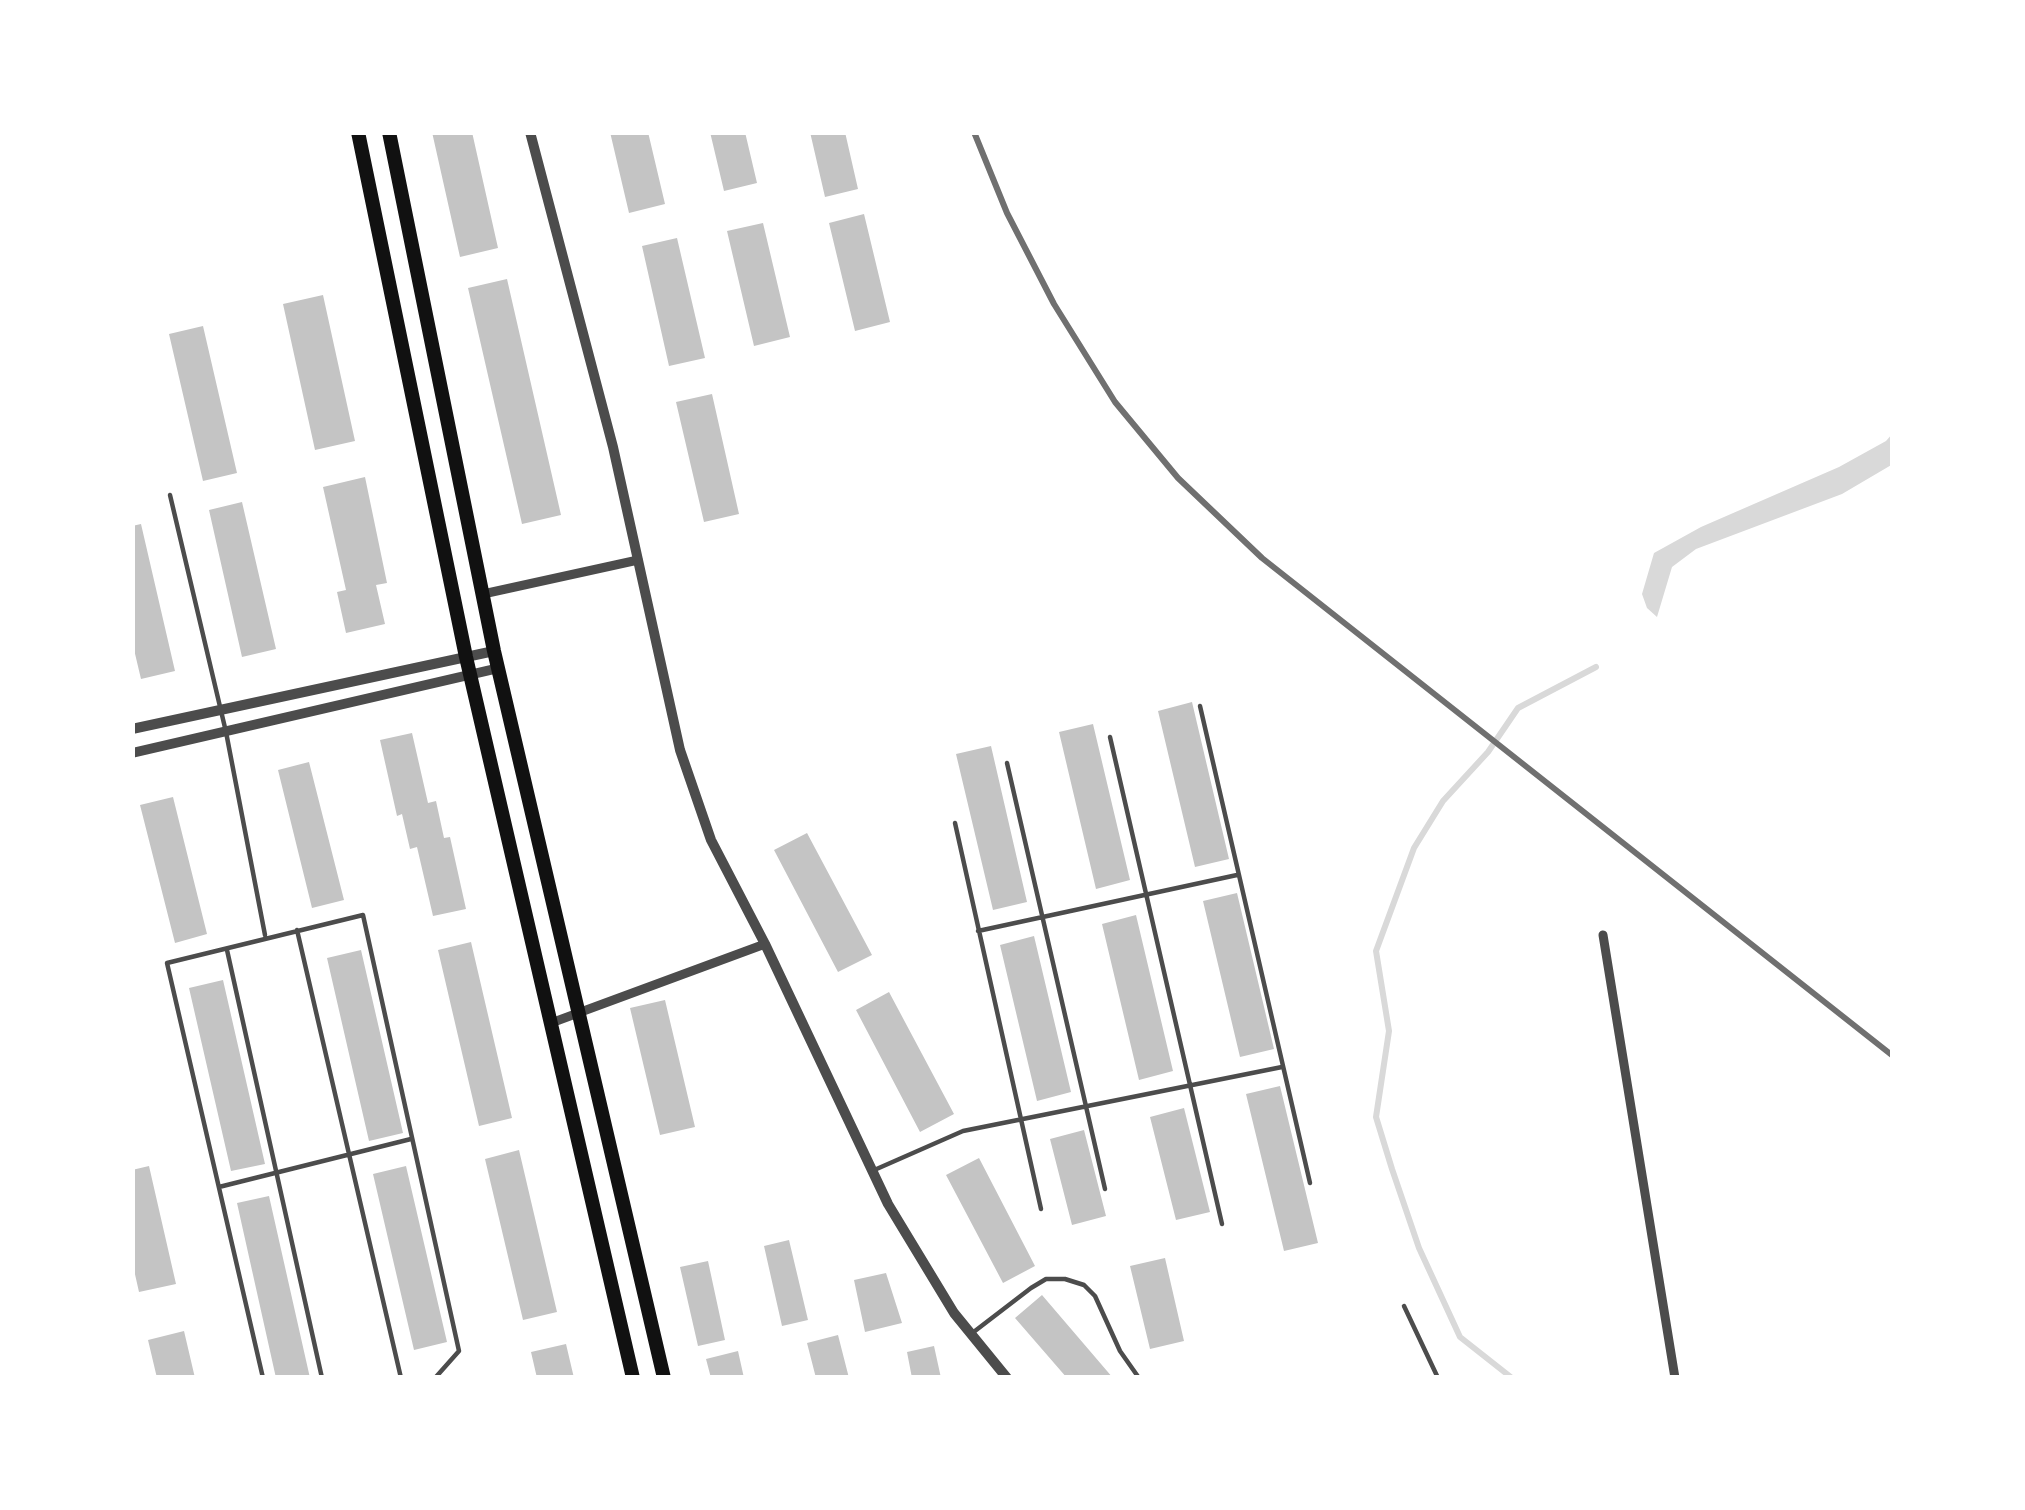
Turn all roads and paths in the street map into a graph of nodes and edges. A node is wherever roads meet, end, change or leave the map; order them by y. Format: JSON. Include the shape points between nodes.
{"nodes":[{"id":1,"x":358,"y":132,"type":"edge"},
{"id":2,"x":389,"y":132,"type":"edge"},
{"id":3,"x":530,"y":132,"type":"edge"},
{"id":4,"x":170,"y":495,"type":"dead end"},
{"id":5,"x":638,"y":560,"type":"junction"},
{"id":6,"x":483,"y":594,"type":"junction"},
{"id":7,"x":494,"y":651,"type":"junction"},
{"id":8,"x":466,"y":657,"type":"junction"},
{"id":9,"x":499,"y":668,"type":"junction"},
{"id":10,"x":470,"y":675,"type":"junction"},
{"id":11,"x":1200,"y":706,"type":"dead end"},
{"id":12,"x":221,"y":710,"type":"junction"},
{"id":13,"x":132,"y":729,"type":"edge"},
{"id":14,"x":226,"y":732,"type":"junction"},
{"id":15,"x":1110,"y":737,"type":"dead end"},
{"id":16,"x":132,"y":753,"type":"edge"},
{"id":17,"x":1007,"y":763,"type":"dead end"},
{"id":18,"x":955,"y":823,"type":"dead end"},
{"id":19,"x":1238,"y":874,"type":"junction"},
{"id":20,"x":1145,"y":895,"type":"junction"},
{"id":21,"x":1041,"y":917,"type":"junction"},
{"id":22,"x":297,"y":930,"type":"junction"},
{"id":23,"x":978,"y":931,"type":"junction"},
{"id":24,"x":1604,"y":935,"type":"dead end"},
{"id":25,"x":266,"y":937,"type":"junction"},
{"id":26,"x":765,"y":944,"type":"junction"},
{"id":27,"x":227,"y":947,"type":"junction"},
{"id":28,"x":579,"y":1013,"type":"junction"},
{"id":29,"x":551,"y":1023,"type":"junction"},
{"id":30,"x":1282,"y":1067,"type":"junction"},
{"id":31,"x":1189,"y":1086,"type":"junction"},
{"id":32,"x":1084,"y":1107,"type":"junction"},
{"id":33,"x":1020,"y":1120,"type":"junction"},
{"id":34,"x":412,"y":1139,"type":"junction"},
{"id":35,"x":347,"y":1155,"type":"junction"},
{"id":36,"x":872,"y":1172,"type":"junction"},
{"id":37,"x":277,"y":1174,"type":"junction"},
{"id":38,"x":1310,"y":1183,"type":"dead end"},
{"id":39,"x":219,"y":1187,"type":"junction"},
{"id":40,"x":1105,"y":1189,"type":"dead end"},
{"id":41,"x":1041,"y":1209,"type":"dead end"},
{"id":42,"x":1222,"y":1224,"type":"dead end"},
{"id":43,"x":1404,"y":1306,"type":"dead end"},
{"id":44,"x":971,"y":1334,"type":"junction"},
{"id":45,"x":263,"y":1378,"type":"edge"},
{"id":46,"x":322,"y":1378,"type":"edge"},
{"id":47,"x":401,"y":1378,"type":"edge"},
{"id":48,"x":435,"y":1378,"type":"edge"},
{"id":49,"x":633,"y":1378,"type":"edge"},
{"id":50,"x":664,"y":1378,"type":"edge"},
{"id":51,"x":1006,"y":1378,"type":"edge"},
{"id":52,"x":1139,"y":1378,"type":"edge"},
{"id":53,"x":1438,"y":1378,"type":"edge"},
{"id":54,"x":1675,"y":1378,"type":"edge"}],
"edges":[{"from":1,"to":8,"type":"main road"},
{"from":2,"to":6,"type":"main road"},
{"from":3,"to":5,"type":"street"},
{"from":4,"to":12,"type":"lane"},
{"from":5,"to":6,"type":"street"},
{"from":5,"to":26,"type":"street","via":[[680,750],[711,840]]},
{"from":6,"to":7,"type":"main road"},
{"from":7,"to":8,"type":"street"},
{"from":7,"to":9,"type":"main road"},
{"from":8,"to":10,"type":"main road"},
{"from":8,"to":12,"type":"street"},
{"from":9,"to":10,"type":"street"},
{"from":9,"to":28,"type":"main road"},
{"from":10,"to":14,"type":"street"},
{"from":10,"to":29,"type":"main road"},
{"from":11,"to":19,"type":"lane"},
{"from":12,"to":13,"type":"street"},
{"from":12,"to":14,"type":"lane"},
{"from":14,"to":16,"type":"street"},
{"from":14,"to":25,"type":"lane"},
{"from":15,"to":20,"type":"lane"},
{"from":17,"to":21,"type":"lane"},
{"from":18,"to":23,"type":"lane"},
{"from":19,"to":20,"type":"lane"},
{"from":19,"to":30,"type":"lane"},
{"from":20,"to":21,"type":"lane"},
{"from":20,"to":31,"type":"lane"},
{"from":21,"to":23,"type":"lane"},
{"from":21,"to":32,"type":"lane"},
{"from":22,"to":25,"type":"lane"},
{"from":22,"to":34,"type":"lane","via":[[363,915]]},
{"from":22,"to":35,"type":"lane"},
{"from":23,"to":33,"type":"lane"},
{"from":24,"to":54,"type":"street"},
{"from":25,"to":27,"type":"lane"},
{"from":26,"to":28,"type":"street"},
{"from":26,"to":36,"type":"street"},
{"from":27,"to":37,"type":"lane"},
{"from":27,"to":39,"type":"lane","via":[[167,963]]},
{"from":28,"to":29,"type":"street"},
{"from":28,"to":50,"type":"main road"},
{"from":29,"to":49,"type":"main road"},
{"from":30,"to":31,"type":"lane"},
{"from":30,"to":38,"type":"lane"},
{"from":31,"to":32,"type":"lane"},
{"from":31,"to":42,"type":"lane"},
{"from":32,"to":33,"type":"lane"},
{"from":32,"to":40,"type":"lane"},
{"from":33,"to":36,"type":"lane","via":[[963,1131]]},
{"from":33,"to":41,"type":"lane"},
{"from":34,"to":35,"type":"lane"},
{"from":34,"to":48,"type":"lane","via":[[459,1351]]},
{"from":35,"to":37,"type":"lane"},
{"from":35,"to":47,"type":"lane"},
{"from":36,"to":44,"type":"street"},
{"from":37,"to":39,"type":"lane"},
{"from":37,"to":46,"type":"lane"},
{"from":39,"to":45,"type":"lane"},
{"from":43,"to":53,"type":"lane"},
{"from":44,"to":51,"type":"street"},
{"from":44,"to":52,"type":"lane","via":[[1031,1288],[1065,1279],[1095,1296]]}]}
